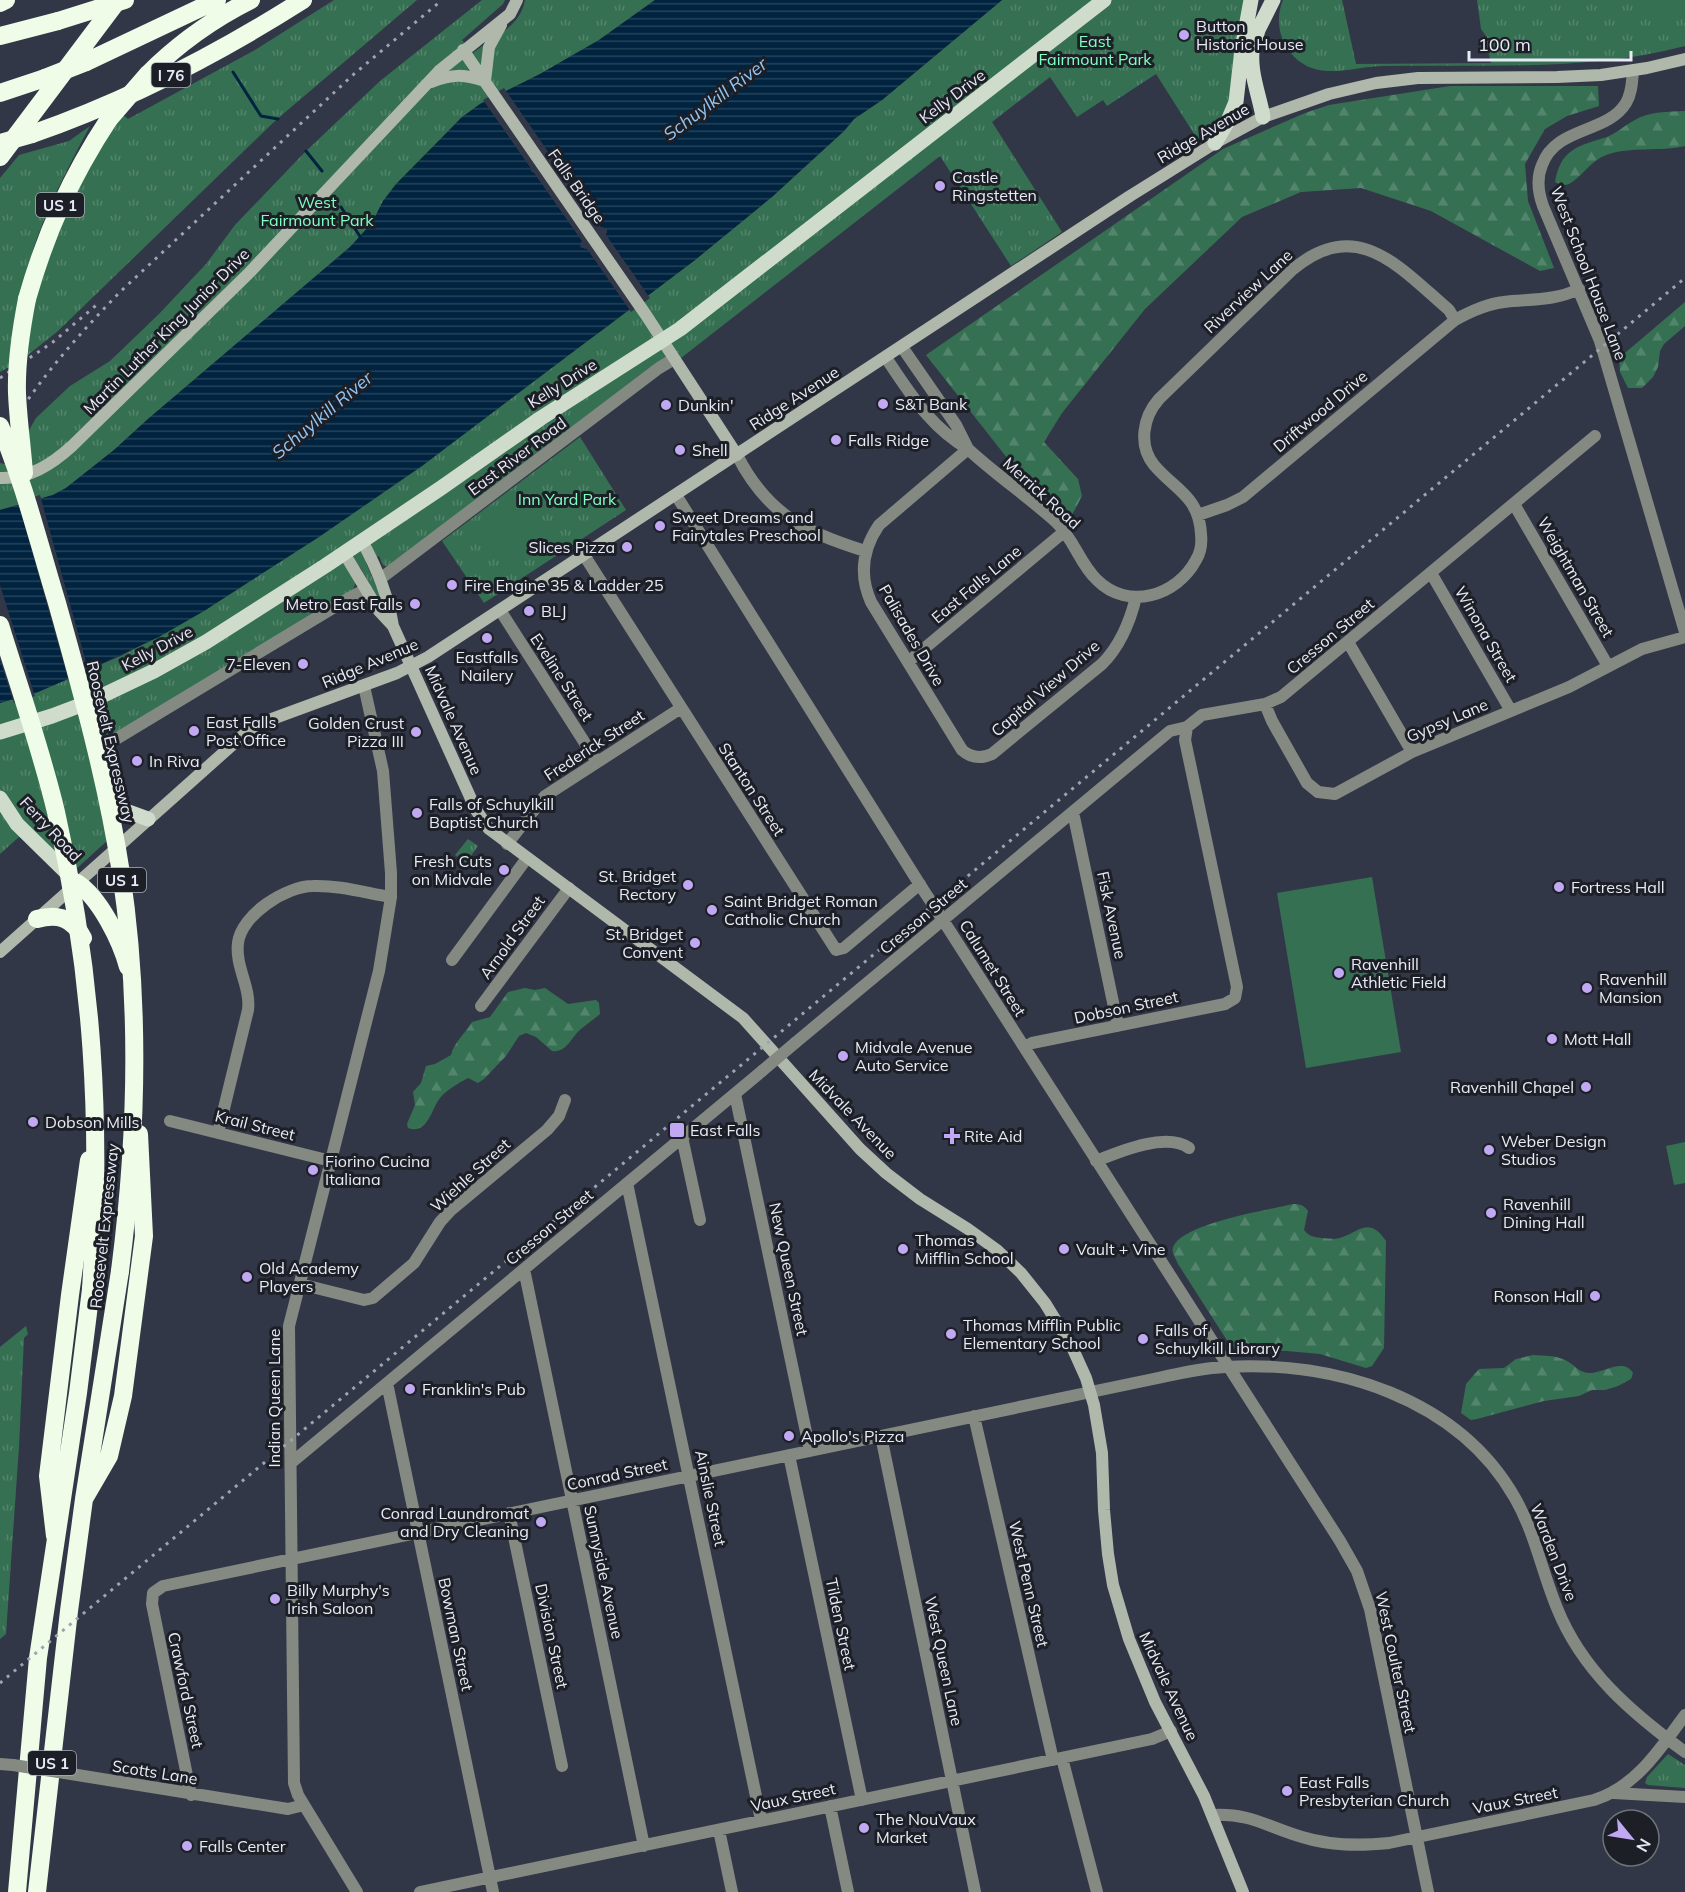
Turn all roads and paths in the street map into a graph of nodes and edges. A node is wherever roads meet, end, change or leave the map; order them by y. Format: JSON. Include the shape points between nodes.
{"nodes":[{"id":1,"x":6,"y":0,"type":"edge"},
{"id":2,"x":118,"y":0,"type":"edge"},
{"id":3,"x":124,"y":0,"type":"edge"},
{"id":4,"x":217,"y":0,"type":"edge"},
{"id":5,"x":251,"y":0,"type":"edge"},
{"id":6,"x":303,"y":0,"type":"edge"},
{"id":7,"x":517,"y":0,"type":"edge"},
{"id":8,"x":1104,"y":0,"type":"edge"},
{"id":9,"x":1251,"y":0,"type":"edge"},
{"id":10,"x":1260,"y":0,"type":"edge"},
{"id":11,"x":1273,"y":0,"type":"edge"},
{"id":12,"x":0,"y":3,"type":"edge"},
{"id":13,"x":505,"y":19,"type":"junction"},
{"id":14,"x":0,"y":36,"type":"edge"},
{"id":15,"x":463,"y":50,"type":"junction"},
{"id":16,"x":1246,"y":54,"type":"junction"},
{"id":17,"x":1685,"y":59,"type":"edge"},
{"id":18,"x":1633,"y":71,"type":"junction"},
{"id":19,"x":427,"y":83,"type":"junction"},
{"id":20,"x":487,"y":83,"type":"junction"},
{"id":21,"x":0,"y":93,"type":"edge"},
{"id":22,"x":1263,"y":117,"type":"junction"},
{"id":23,"x":0,"y":143,"type":"edge"},
{"id":24,"x":1215,"y":143,"type":"junction"},
{"id":25,"x":0,"y":157,"type":"edge"},
{"id":26,"x":1579,"y":289,"type":"junction"},
{"id":27,"x":1455,"y":320,"type":"junction"},
{"id":28,"x":663,"y":341,"type":"junction"},
{"id":29,"x":902,"y":347,"type":"junction"},
{"id":30,"x":886,"y":358,"type":"junction"},
{"id":31,"x":674,"y":359,"type":"junction"},
{"id":32,"x":0,"y":426,"type":"edge"},
{"id":33,"x":1595,"y":436,"type":"dead end"},
{"id":34,"x":968,"y":448,"type":"junction"},
{"id":35,"x":737,"y":455,"type":"junction"},
{"id":36,"x":0,"y":478,"type":"edge"},
{"id":37,"x":676,"y":495,"type":"junction"},
{"id":38,"x":26,"y":499,"type":"junction"},
{"id":39,"x":1514,"y":504,"type":"junction"},
{"id":40,"x":1198,"y":515,"type":"junction"},
{"id":41,"x":1065,"y":531,"type":"junction"},
{"id":42,"x":362,"y":541,"type":"junction"},
{"id":43,"x":865,"y":550,"type":"junction"},
{"id":44,"x":344,"y":554,"type":"junction"},
{"id":45,"x":584,"y":555,"type":"junction"},
{"id":46,"x":1431,"y":573,"type":"junction"},
{"id":47,"x":380,"y":579,"type":"junction"},
{"id":48,"x":366,"y":589,"type":"junction"},
{"id":49,"x":1136,"y":597,"type":"junction"},
{"id":50,"x":500,"y":610,"type":"junction"},
{"id":51,"x":0,"y":625,"type":"edge"},
{"id":52,"x":393,"y":626,"type":"junction"},
{"id":53,"x":1685,"y":632,"type":"edge"},
{"id":54,"x":1685,"y":637,"type":"edge"},
{"id":55,"x":1348,"y":642,"type":"junction"},
{"id":56,"x":908,"y":662,"type":"junction"},
{"id":57,"x":412,"y":666,"type":"junction"},
{"id":58,"x":1608,"y":666,"type":"junction"},
{"id":59,"x":364,"y":686,"type":"junction"},
{"id":60,"x":89,"y":702,"type":"junction"},
{"id":61,"x":1265,"y":704,"type":"junction"},
{"id":62,"x":681,"y":708,"type":"junction"},
{"id":63,"x":1511,"y":711,"type":"junction"},
{"id":64,"x":1187,"y":727,"type":"junction"},
{"id":65,"x":0,"y":732,"type":"edge"},
{"id":66,"x":1412,"y":752,"type":"junction"},
{"id":67,"x":101,"y":754,"type":"junction"},
{"id":68,"x":976,"y":757,"type":"joint"},
{"id":69,"x":597,"y":762,"type":"junction"},
{"id":70,"x":0,"y":798,"type":"edge"},
{"id":71,"x":108,"y":800,"type":"junction"},
{"id":72,"x":1072,"y":812,"type":"junction"},
{"id":73,"x":148,"y":819,"type":"junction"},
{"id":74,"x":507,"y":844,"type":"junction"},
{"id":75,"x":116,"y":849,"type":"junction"},
{"id":76,"x":527,"y":858,"type":"junction"},
{"id":77,"x":77,"y":883,"type":"junction"},
{"id":78,"x":921,"y":886,"type":"junction"},
{"id":79,"x":569,"y":888,"type":"junction"},
{"id":80,"x":391,"y":897,"type":"junction"},
{"id":81,"x":37,"y":919,"type":"junction"},
{"id":82,"x":942,"y":919,"type":"junction"},
{"id":83,"x":84,"y":939,"type":"junction"},
{"id":84,"x":0,"y":952,"type":"edge"},
{"id":85,"x":452,"y":960,"type":"dead end"},
{"id":86,"x":130,"y":976,"type":"junction"},
{"id":87,"x":481,"y":1006,"type":"dead end"},
{"id":88,"x":1119,"y":1026,"type":"junction"},
{"id":89,"x":1024,"y":1047,"type":"junction"},
{"id":90,"x":735,"y":1094,"type":"junction"},
{"id":91,"x":565,"y":1100,"type":"dead end"},
{"id":92,"x":170,"y":1121,"type":"dead end"},
{"id":93,"x":218,"y":1133,"type":"junction"},
{"id":94,"x":682,"y":1137,"type":"junction"},
{"id":95,"x":1189,"y":1148,"type":"dead end"},
{"id":96,"x":331,"y":1161,"type":"junction"},
{"id":97,"x":1096,"y":1161,"type":"junction"},
{"id":98,"x":627,"y":1183,"type":"junction"},
{"id":99,"x":700,"y":1220,"type":"dead end"},
{"id":100,"x":524,"y":1269,"type":"junction"},
{"id":101,"x":300,"y":1284,"type":"junction"},
{"id":102,"x":1227,"y":1366,"type":"junction"},
{"id":103,"x":387,"y":1383,"type":"junction"},
{"id":104,"x":1091,"y":1391,"type":"junction"},
{"id":105,"x":974,"y":1416,"type":"junction"},
{"id":106,"x":881,"y":1436,"type":"junction"},
{"id":107,"x":810,"y":1450,"type":"junction"},
{"id":108,"x":789,"y":1455,"type":"junction"},
{"id":109,"x":291,"y":1463,"type":"junction"},
{"id":110,"x":689,"y":1476,"type":"junction"},
{"id":111,"x":84,"y":1498,"type":"junction"},
{"id":112,"x":572,"y":1500,"type":"junction"},
{"id":113,"x":509,"y":1513,"type":"junction"},
{"id":114,"x":417,"y":1532,"type":"junction"},
{"id":115,"x":55,"y":1536,"type":"junction"},
{"id":116,"x":292,"y":1558,"type":"junction"},
{"id":117,"x":153,"y":1593,"type":"joint"},
{"id":118,"x":1685,"y":1715,"type":"edge"},
{"id":119,"x":1171,"y":1731,"type":"junction"},
{"id":120,"x":1667,"y":1739,"type":"junction"},
{"id":121,"x":1685,"y":1752,"type":"edge"},
{"id":122,"x":1057,"y":1759,"type":"junction"},
{"id":123,"x":0,"y":1764,"type":"edge"},
{"id":124,"x":562,"y":1766,"type":"dead end"},
{"id":125,"x":952,"y":1781,"type":"junction"},
{"id":126,"x":1613,"y":1793,"type":"junction"},
{"id":127,"x":191,"y":1795,"type":"junction"},
{"id":128,"x":1685,"y":1797,"type":"edge"},
{"id":129,"x":862,"y":1800,"type":"junction"},
{"id":130,"x":304,"y":1805,"type":"junction"},
{"id":131,"x":830,"y":1806,"type":"junction"},
{"id":132,"x":1213,"y":1815,"type":"junction"},
{"id":133,"x":761,"y":1820,"type":"junction"},
{"id":134,"x":719,"y":1830,"type":"junction"},
{"id":135,"x":1417,"y":1837,"type":"junction"},
{"id":136,"x":644,"y":1846,"type":"junction"},
{"id":137,"x":490,"y":1878,"type":"junction"},
{"id":138,"x":17,"y":1892,"type":"edge"},
{"id":139,"x":37,"y":1892,"type":"edge"},
{"id":140,"x":357,"y":1892,"type":"edge"},
{"id":141,"x":420,"y":1892,"type":"edge"},
{"id":142,"x":493,"y":1892,"type":"edge"},
{"id":143,"x":732,"y":1892,"type":"edge"},
{"id":144,"x":848,"y":1892,"type":"edge"},
{"id":145,"x":975,"y":1892,"type":"edge"},
{"id":146,"x":1097,"y":1892,"type":"edge"},
{"id":147,"x":1243,"y":1892,"type":"edge"},
{"id":148,"x":1428,"y":1892,"type":"edge"}],
"edges":[{"from":1,"to":12,"type":"highway"},
{"from":2,"to":25,"type":"highway"},
{"from":3,"to":14,"type":"highway","bridge":true},
{"from":4,"to":21,"type":"highway","bridge":true,"via":[[86,62]]},
{"from":5,"to":38,"type":"highway","number":"US 1","bridge":true,"via":[[200,30],[148,74],[110,119],[63,198],[27,299],[19,346],[17,386]]},
{"from":6,"to":23,"type":"highway","number":"I 76","bridge":true,"via":[[180,71],[62,123]]},
{"from":7,"to":13,"type":"main road"},
{"from":8,"to":28,"type":"main road","name":"Kelly Drive"},
{"from":9,"to":16,"type":"main road"},
{"from":10,"to":16,"type":"main road"},
{"from":11,"to":16,"type":"main road"},
{"from":13,"to":15,"type":"main road","name":"Martin Luther King Junior Drive"},
{"from":13,"to":20,"type":"main road","via":[[489,47]]},
{"from":15,"to":19,"type":"main road","name":"Martin Luther King Junior Drive"},
{"from":15,"to":20,"type":"main road","name":"Falls Bridge"},
{"from":16,"to":22,"type":"main road"},
{"from":16,"to":24,"type":"main road","via":[[1235,106]]},
{"from":17,"to":18,"type":"main road","name":"Ridge Avenue"},
{"from":18,"to":22,"type":"main road","name":"Ridge Avenue","via":[[1557,77],[1398,80],[1329,94]]},
{"from":18,"to":26,"type":"street","name":"West School House Lane","via":[[1630,96],[1623,108],[1557,144],[1540,170],[1540,196]]},
{"from":19,"to":20,"type":"main road","via":[[455,75]]},
{"from":19,"to":36,"type":"main road","name":"Martin Luther King Junior Drive","via":[[248,274],[72,446],[38,470]]},
{"from":20,"to":28,"type":"main road","name":"Falls Bridge"},
{"from":22,"to":24,"type":"main road","name":"Ridge Avenue"},
{"from":24,"to":29,"type":"main road","name":"Ridge Avenue"},
{"from":26,"to":27,"type":"street","name":"Driftwood Drive","via":[[1546,299],[1489,305]]},
{"from":26,"to":53,"type":"street","name":"West School House Lane","via":[[1606,362]]},
{"from":27,"to":40,"type":"street","name":"Driftwood Drive","via":[[1243,497]]},
{"from":27,"to":40,"type":"street","name":"Riverview Lane","via":[[1449,310],[1383,256],[1353,247],[1323,250],[1306,259],[1149,412],[1144,441],[1151,460],[1186,494]]},
{"from":28,"to":31,"type":"main road"},
{"from":28,"to":42,"type":"main road","name":"Kelly Drive","via":[[541,418]]},
{"from":29,"to":30,"type":"main road","name":"Ridge Avenue"},
{"from":29,"to":34,"type":"street","name":"Merrick Road"},
{"from":30,"to":34,"type":"street","name":"Merrick Road","via":[[929,419]]},
{"from":30,"to":35,"type":"main road","name":"Ridge Avenue"},
{"from":31,"to":35,"type":"main road"},
{"from":31,"to":47,"type":"street","name":"East River Road"},
{"from":32,"to":38,"type":"highway","bridge":true},
{"from":33,"to":39,"type":"street","name":"Cresson Street"},
{"from":34,"to":41,"type":"street","name":"Merrick Road"},
{"from":34,"to":43,"type":"street","via":[[886,518]]},
{"from":35,"to":37,"type":"main road","name":"Ridge Avenue"},
{"from":35,"to":43,"type":"street","via":[[753,482],[784,515],[812,532]]},
{"from":37,"to":45,"type":"main road","name":"Ridge Avenue"},
{"from":37,"to":78,"type":"street","name":"Calumet Street"},
{"from":38,"to":111,"type":"highway","name":"Roosevelt Expressway","number":"US 1","bridge":true,"via":[[91,730],[121,872],[132,990],[134,1107],[130,1184]]},
{"from":39,"to":46,"type":"street","name":"Cresson Street"},
{"from":39,"to":58,"type":"street","name":"Weightman Street"},
{"from":40,"to":49,"type":"street","name":"Merrick Road","via":[[1200,552],[1185,576],[1170,589]]},
{"from":41,"to":49,"type":"street","name":"Merrick Road","via":[[1096,580],[1114,592]]},
{"from":41,"to":56,"type":"street","name":"East Falls Lane"},
{"from":42,"to":44,"type":"main road","name":"Kelly Drive"},
{"from":42,"to":47,"type":"main road","name":"Midvale Avenue"},
{"from":43,"to":56,"type":"street","name":"Palisades Drive","via":[[867,594]]},
{"from":44,"to":48,"type":"main road","name":"Midvale Avenue"},
{"from":44,"to":60,"type":"main road","name":"Kelly Drive","via":[[206,642]]},
{"from":45,"to":50,"type":"main road","name":"Ridge Avenue"},
{"from":45,"to":62,"type":"street","name":"Stanton Street"},
{"from":46,"to":55,"type":"street","name":"Cresson Street"},
{"from":46,"to":63,"type":"street","name":"Winona Street"},
{"from":47,"to":52,"type":"main road","name":"Midvale Avenue"},
{"from":48,"to":52,"type":"main road","name":"Midvale Avenue"},
{"from":48,"to":67,"type":"street","via":[[111,742]]},
{"from":49,"to":68,"type":"street","name":"Capital View Drive","via":[[1124,633],[1102,664],[999,749],[986,757]]},
{"from":50,"to":57,"type":"main road","name":"Ridge Avenue"},
{"from":50,"to":69,"type":"street","name":"Eveline Street"},
{"from":51,"to":115,"type":"highway","name":"Roosevelt Expressway","number":"US 1","bridge":true,"via":[[55,809],[78,924],[92,1043],[96,1126],[91,1289]]},
{"from":52,"to":57,"type":"main road","name":"Midvale Avenue"},
{"from":54,"to":58,"type":"street","name":"Gypsy Lane","via":[[1642,649]]},
{"from":55,"to":61,"type":"street","name":"Cresson Street","via":[[1288,692]]},
{"from":55,"to":66,"type":"street"},
{"from":56,"to":68,"type":"street","name":"Palisades Drive","via":[[958,746]]},
{"from":57,"to":59,"type":"main road","name":"Ridge Avenue"},
{"from":57,"to":74,"type":"main road","name":"Midvale Avenue","via":[[477,810],[486,826]]},
{"from":58,"to":63,"type":"street","name":"Gypsy Lane"},
{"from":59,"to":73,"type":"main road","name":"Ridge Avenue","via":[[249,730]]},
{"from":59,"to":80,"type":"street","name":"Indian Queen Lane","via":[[383,771]]},
{"from":60,"to":65,"type":"main road","name":"Kelly Drive"},
{"from":60,"to":67,"type":"main road"},
{"from":61,"to":64,"type":"street","name":"Cresson Street","via":[[1202,715]]},
{"from":61,"to":66,"type":"street","name":"Gypsy Lane","via":[[1304,778],[1324,794],[1340,792]]},
{"from":62,"to":69,"type":"street","name":"Frederick Street"},
{"from":62,"to":78,"type":"street","name":"Stanton Street","via":[[836,950],[844,948]]},
{"from":63,"to":66,"type":"street","name":"Gypsy Lane"},
{"from":64,"to":72,"type":"street","name":"Cresson Street","via":[[1170,731]]},
{"from":64,"to":88,"type":"street","name":"Dobson Street","via":[[1185,740],[1237,987],[1235,998],[1225,1004]]},
{"from":67,"to":71,"type":"main road"},
{"from":69,"to":74,"type":"street","name":"Frederick Street","via":[[545,796]]},
{"from":70,"to":77,"type":"main road","name":"Ferry Road","via":[[17,824]]},
{"from":71,"to":73,"type":"main road"},
{"from":71,"to":75,"type":"main road"},
{"from":72,"to":82,"type":"street","name":"Cresson Street"},
{"from":72,"to":88,"type":"street","name":"Fisk Avenue"},
{"from":73,"to":75,"type":"main road","name":"Ridge Avenue"},
{"from":74,"to":76,"type":"main road","name":"Midvale Avenue"},
{"from":75,"to":77,"type":"main road","name":"Ridge Avenue"},
{"from":75,"to":86,"type":"highway"},
{"from":76,"to":79,"type":"main road","name":"Midvale Avenue"},
{"from":76,"to":85,"type":"street"},
{"from":77,"to":81,"type":"main road","name":"Ridge Avenue"},
{"from":77,"to":83,"type":"highway"},
{"from":77,"to":86,"type":"highway","via":[[90,894],[107,921],[123,951]]},
{"from":78,"to":82,"type":"street","name":"Calumet Street","bridge":true},
{"from":79,"to":87,"type":"street","name":"Arnold Street"},
{"from":79,"to":104,"type":"main road","name":"Midvale Avenue","via":[[743,1018],[871,1160],[1009,1261],[1056,1318]]},
{"from":80,"to":93,"type":"street","via":[[324,886],[303,887],[276,899],[247,920],[238,954],[248,1010]]},
{"from":80,"to":96,"type":"street","name":"Indian Queen Lane","via":[[379,971]]},
{"from":81,"to":83,"type":"highway","via":[[62,917],[75,925]]},
{"from":81,"to":84,"type":"main road","name":"Ridge Avenue"},
{"from":82,"to":89,"type":"street","name":"Calumet Street"},
{"from":82,"to":90,"type":"street","name":"Cresson Street","bridge":true},
{"from":83,"to":115,"type":"highway","via":[[95,1034],[94,1116],[48,1476]]},
{"from":86,"to":111,"type":"highway","via":[[143,1209],[142,1258],[116,1429],[109,1456]]},
{"from":88,"to":89,"type":"street","name":"Dobson Street"},
{"from":89,"to":97,"type":"street","name":"Calumet Street"},
{"from":90,"to":94,"type":"street","name":"Cresson Street"},
{"from":90,"to":107,"type":"street","name":"New Queen Street"},
{"from":91,"to":101,"type":"street","name":"Wiehle Street","via":[[548,1130],[450,1211],[414,1263],[378,1294],[364,1300]]},
{"from":92,"to":93,"type":"street","name":"Krail Street"},
{"from":93,"to":96,"type":"street","name":"Krail Street"},
{"from":94,"to":98,"type":"street","name":"Cresson Street"},
{"from":94,"to":99,"type":"street"},
{"from":95,"to":97,"type":"street","via":[[1162,1141]]},
{"from":96,"to":101,"type":"street","name":"Indian Queen Lane"},
{"from":97,"to":102,"type":"street","name":"Calumet Street"},
{"from":98,"to":100,"type":"street","name":"Cresson Street"},
{"from":98,"to":110,"type":"street","name":"Ainslie Street"},
{"from":100,"to":103,"type":"street","name":"Cresson Street"},
{"from":100,"to":112,"type":"street","name":"Sunnyside Avenue"},
{"from":101,"to":109,"type":"street","name":"Indian Queen Lane","via":[[289,1330]]},
{"from":102,"to":104,"type":"street","name":"Warden Drive"},
{"from":102,"to":120,"type":"street","name":"Warden Drive","via":[[1294,1368],[1350,1379],[1416,1404],[1461,1434],[1497,1471],[1516,1500],[1530,1528],[1558,1610],[1586,1659],[1619,1699]]},
{"from":102,"to":135,"type":"street","name":"West Coulter Street","via":[[1357,1570],[1370,1609]]},
{"from":103,"to":109,"type":"street","name":"Cresson Street"},
{"from":103,"to":114,"type":"street","name":"Bowman Street"},
{"from":104,"to":105,"type":"street","name":"Conrad Street"},
{"from":104,"to":119,"type":"main road","name":"Midvale Avenue","via":[[1100,1437],[1113,1585],[1128,1639]]},
{"from":105,"to":106,"type":"street","name":"Conrad Street"},
{"from":105,"to":122,"type":"street","name":"West Penn Street"},
{"from":106,"to":107,"type":"street","name":"Conrad Street"},
{"from":106,"to":125,"type":"street","name":"West Queen Lane"},
{"from":107,"to":108,"type":"street","name":"Conrad Street"},
{"from":108,"to":110,"type":"street","name":"Conrad Street"},
{"from":108,"to":129,"type":"street","name":"Tilden Street"},
{"from":109,"to":116,"type":"street","name":"Indian Queen Lane"},
{"from":110,"to":112,"type":"street","name":"Conrad Street"},
{"from":110,"to":133,"type":"street","name":"Ainslie Street"},
{"from":111,"to":139,"type":"highway","name":"Roosevelt Expressway","number":"US 1"},
{"from":112,"to":113,"type":"street","name":"Conrad Street"},
{"from":112,"to":136,"type":"street","name":"Sunnyside Avenue"},
{"from":113,"to":114,"type":"street","name":"Conrad Street"},
{"from":113,"to":124,"type":"street","name":"Division Street"},
{"from":114,"to":116,"type":"street","name":"Conrad Street"},
{"from":114,"to":137,"type":"street","name":"Bowman Street"},
{"from":115,"to":138,"type":"highway","name":"Roosevelt Expressway","number":"US 1","via":[[38,1658]]},
{"from":116,"to":117,"type":"street","name":"Conrad Street","via":[[163,1586]]},
{"from":116,"to":130,"type":"street","name":"Indian Queen Lane","via":[[294,1783]]},
{"from":117,"to":127,"type":"street","name":"Crawford Street","via":[[152,1604]]},
{"from":118,"to":120,"type":"street","name":"Vaux Street"},
{"from":119,"to":122,"type":"street","name":"Vaux Street","via":[[1152,1739]]},
{"from":119,"to":132,"type":"main road","name":"Midvale Avenue"},
{"from":120,"to":121,"type":"street","name":"Warden Drive"},
{"from":120,"to":126,"type":"street","name":"Vaux Street","via":[[1634,1778]]},
{"from":122,"to":125,"type":"street","name":"Vaux Street"},
{"from":122,"to":146,"type":"street","name":"West Penn Street"},
{"from":123,"to":127,"type":"street","name":"Scotts Lane","bridge":true},
{"from":125,"to":129,"type":"street","name":"Vaux Street"},
{"from":125,"to":145,"type":"street","name":"West Queen Lane"},
{"from":126,"to":128,"type":"street"},
{"from":126,"to":135,"type":"street","name":"Vaux Street"},
{"from":127,"to":130,"type":"street","name":"Scotts Lane","via":[[288,1809]]},
{"from":129,"to":131,"type":"street","name":"Vaux Street"},
{"from":130,"to":140,"type":"street","name":"Indian Queen Lane"},
{"from":131,"to":133,"type":"street","name":"Vaux Street"},
{"from":131,"to":144,"type":"street"},
{"from":132,"to":135,"type":"street","name":"Vaux Street","via":[[1242,1816],[1302,1837],[1338,1844],[1371,1845]]},
{"from":132,"to":147,"type":"main road","name":"Midvale Avenue"},
{"from":133,"to":134,"type":"street","name":"Vaux Street"},
{"from":134,"to":136,"type":"street","name":"Vaux Street"},
{"from":134,"to":143,"type":"street"},
{"from":135,"to":148,"type":"street","name":"West Coulter Street"},
{"from":136,"to":137,"type":"street","name":"Vaux Street"},
{"from":137,"to":141,"type":"street","name":"Vaux Street"},
{"from":137,"to":142,"type":"street","name":"Bowman Street"}]}
